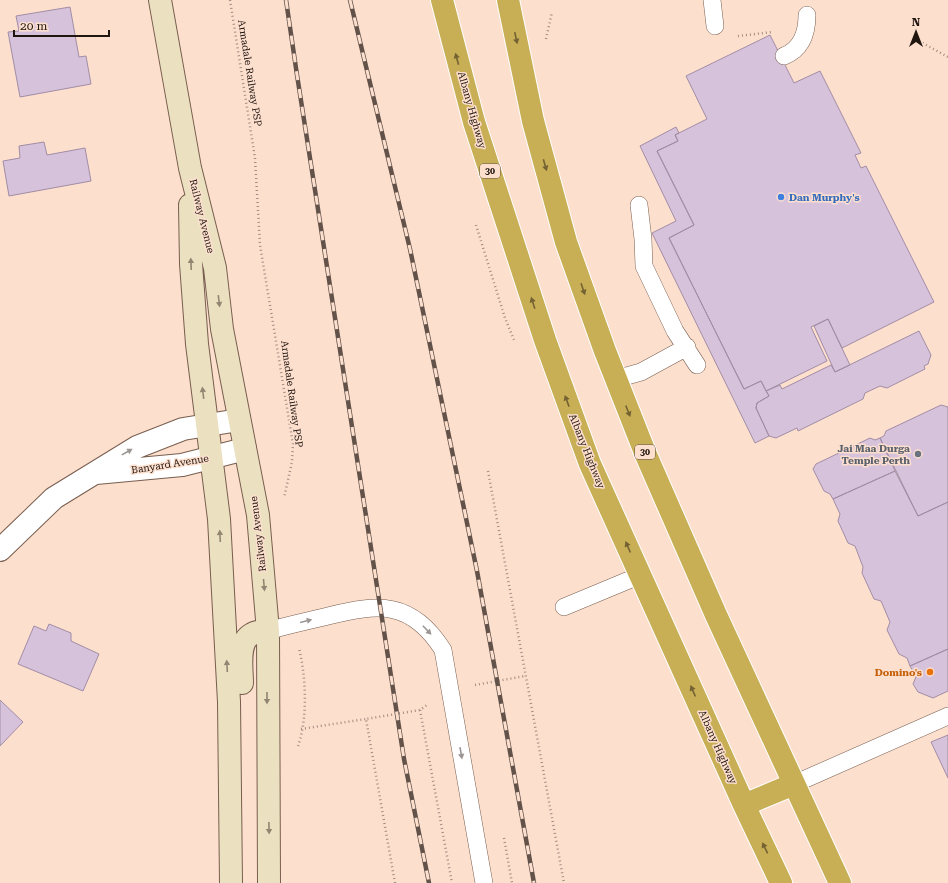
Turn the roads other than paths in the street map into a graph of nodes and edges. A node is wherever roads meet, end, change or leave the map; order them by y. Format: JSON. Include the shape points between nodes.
{"nodes":[{"id":1,"x":160,"y":0,"type":"edge"},
{"id":2,"x":442,"y":0,"type":"edge"},
{"id":3,"x":508,"y":0,"type":"edge"},
{"id":4,"x":712,"y":0,"type":"edge"},
{"id":5,"x":807,"y":15,"type":"dead end"},
{"id":6,"x":715,"y":26,"type":"dead end"},
{"id":7,"x":784,"y":56,"type":"dead end"},
{"id":8,"x":190,"y":168,"type":"junction"},
{"id":9,"x":639,"y":205,"type":"dead end"},
{"id":10,"x":687,"y":346,"type":"junction"},
{"id":11,"x":697,"y":364,"type":"dead end"},
{"id":12,"x":616,"y":379,"type":"junction"},
{"id":13,"x":239,"y":420,"type":"junction"},
{"id":14,"x":207,"y":424,"type":"junction"},
{"id":15,"x":245,"y":449,"type":"junction"},
{"id":16,"x":212,"y":458,"type":"junction"},
{"id":17,"x":95,"y":474,"type":"junction"},
{"id":18,"x":0,"y":550,"type":"edge"},
{"id":19,"x":641,"y":575,"type":"junction"},
{"id":20,"x":564,"y":608,"type":"dead end"},
{"id":21,"x":268,"y":631,"type":"junction"},
{"id":22,"x":948,"y":716,"type":"edge"},
{"id":23,"x":794,"y":784,"type":"junction"},
{"id":24,"x":231,"y":803,"type":"junction"},
{"id":25,"x":744,"y":805,"type":"junction"},
{"id":26,"x":231,"y":883,"type":"edge"},
{"id":27,"x":269,"y":883,"type":"edge"},
{"id":28,"x":484,"y":883,"type":"edge"},
{"id":29,"x":782,"y":883,"type":"edge"},
{"id":30,"x":840,"y":883,"type":"edge"}],
"edges":[{"from":1,"to":8,"type":"main road","name":"Railway Avenue"},
{"from":19,"to":2,"type":"highway","name":"Albany Highway","number":"30","one_way":true,"via":[[590,464],[545,340],[474,122]]},
{"from":3,"to":12,"type":"highway","number":"30","one_way":true,"via":[[533,120],[566,242]]},
{"from":4,"to":6,"type":"lane"},
{"from":5,"to":7,"type":"lane","via":[[807,27],[798,48]]},
{"from":8,"to":13,"type":"main road","name":"Railway Avenue","one_way":true,"via":[[215,268],[222,328]]},
{"from":14,"to":8,"type":"main road","name":"Railway Avenue","one_way":true,"via":[[191,264]]},
{"from":9,"to":10,"type":"lane","via":[[644,239],[644,266],[675,331]]},
{"from":10,"to":11,"type":"lane"},
{"from":10,"to":12,"type":"lane","via":[[641,372]]},
{"from":12,"to":23,"type":"highway","number":"30","one_way":true,"via":[[716,615]]},
{"from":13,"to":14,"type":"street","name":"Banyard Avenue"},
{"from":13,"to":15,"type":"main road","name":"Railway Avenue"},
{"from":14,"to":16,"type":"main road","name":"Railway Avenue"},
{"from":17,"to":14,"type":"street","name":"Banyard Avenue","one_way":true,"via":[[115,459],[143,444],[183,429]]},
{"from":15,"to":16,"type":"street","name":"Banyard Avenue"},
{"from":15,"to":21,"type":"main road","name":"Railway Avenue","one_way":true,"via":[[258,515]]},
{"from":16,"to":17,"type":"street","name":"Banyard Avenue","via":[[153,469]]},
{"from":24,"to":16,"type":"main road","name":"Railway Avenue","one_way":true,"via":[[230,702],[219,519]]},
{"from":17,"to":18,"type":"street","name":"Banyard Avenue","via":[[54,498]]},
{"from":19,"to":20,"type":"lane"},
{"from":25,"to":19,"type":"highway","name":"Albany Highway","number":"30","one_way":true},
{"from":21,"to":24,"type":"main road","via":[[253,633],[245,639],[242,648],[241,729],[237,778]]},
{"from":21,"to":27,"type":"main road","name":"Railway Avenue","one_way":true},
{"from":21,"to":28,"type":"lane","one_way":true,"via":[[356,608],[380,607],[411,616],[424,626],[442,650]]},
{"from":22,"to":23,"type":"lane"},
{"from":23,"to":25,"type":"highway"},
{"from":23,"to":30,"type":"highway","number":"30"},
{"from":24,"to":26,"type":"main road","name":"Railway Avenue"},
{"from":29,"to":25,"type":"highway","name":"Albany Highway","number":"30","one_way":true}]}
